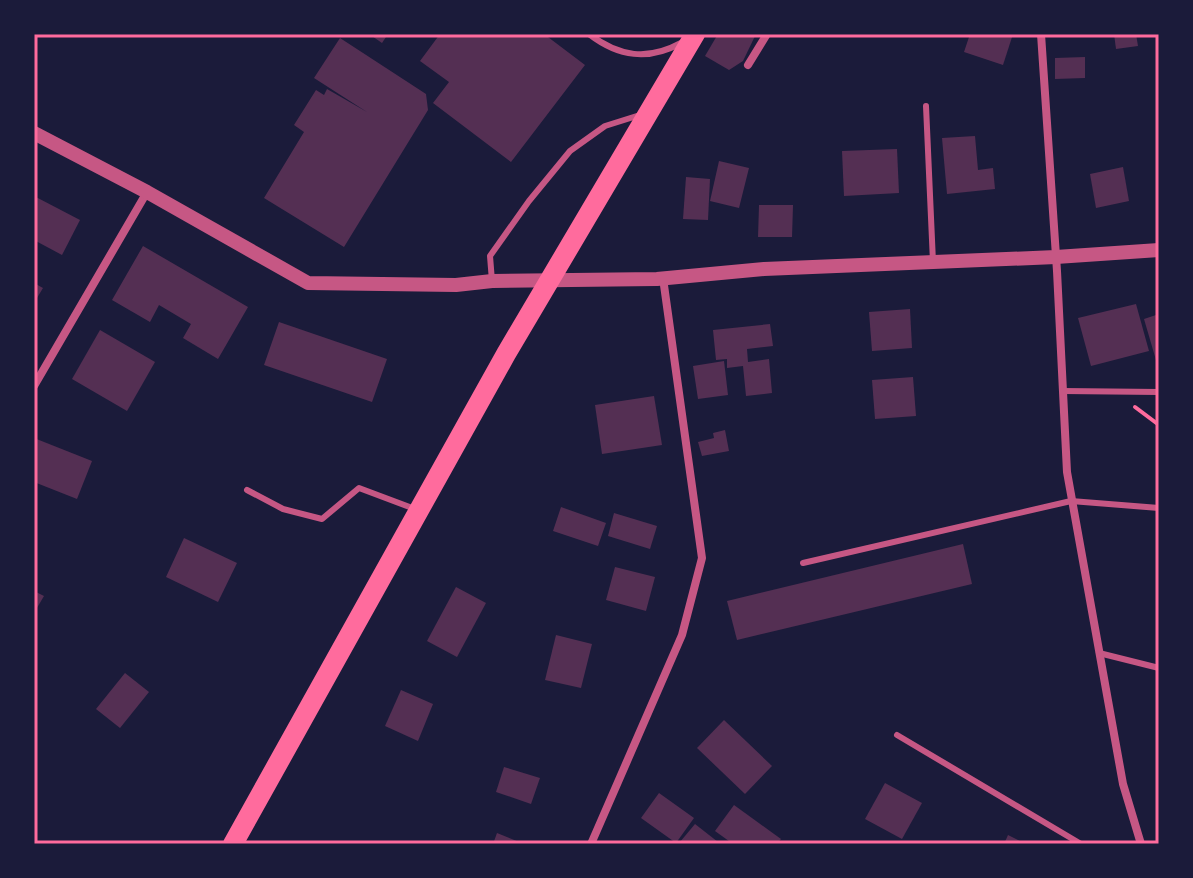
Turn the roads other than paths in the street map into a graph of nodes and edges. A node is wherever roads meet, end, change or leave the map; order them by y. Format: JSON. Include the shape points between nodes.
{"nodes":[{"id":1,"x":589,"y":34,"type":"edge"},
{"id":2,"x":767,"y":34,"type":"edge"},
{"id":3,"x":1041,"y":34,"type":"edge"},
{"id":4,"x":694,"y":36,"type":"edge"},
{"id":5,"x":748,"y":65,"type":"dead end"},
{"id":6,"x":926,"y":106,"type":"dead end"},
{"id":7,"x":647,"y":113,"type":"junction"},
{"id":8,"x":34,"y":133,"type":"edge"},
{"id":9,"x":147,"y":192,"type":"junction"},
{"id":10,"x":1159,"y":250,"type":"edge"},
{"id":11,"x":1056,"y":257,"type":"junction"},
{"id":12,"x":933,"y":262,"type":"junction"},
{"id":13,"x":663,"y":278,"type":"junction"},
{"id":14,"x":492,"y":281,"type":"junction"},
{"id":15,"x":548,"y":281,"type":"junction"},
{"id":16,"x":34,"y":386,"type":"edge"},
{"id":17,"x":1063,"y":391,"type":"junction"},
{"id":18,"x":1159,"y":392,"type":"edge"},
{"id":19,"x":247,"y":490,"type":"dead end"},
{"id":20,"x":1071,"y":501,"type":"junction"},
{"id":21,"x":1159,"y":508,"type":"edge"},
{"id":22,"x":418,"y":510,"type":"junction"},
{"id":23,"x":803,"y":563,"type":"dead end"},
{"id":24,"x":1099,"y":653,"type":"junction"},
{"id":25,"x":1159,"y":668,"type":"edge"},
{"id":26,"x":897,"y":735,"type":"dead end"},
{"id":27,"x":233,"y":844,"type":"edge"},
{"id":28,"x":591,"y":844,"type":"edge"},
{"id":29,"x":1081,"y":844,"type":"edge"},
{"id":30,"x":1141,"y":844,"type":"edge"}],
"edges":[{"from":1,"to":4,"type":"lane","via":[[622,54],[663,53]]},
{"from":2,"to":5,"type":"street"},
{"from":3,"to":11,"type":"street"},
{"from":4,"to":7,"type":"main road"},
{"from":6,"to":12,"type":"lane"},
{"from":7,"to":14,"type":"lane","via":[[605,126],[570,151],[490,256]]},
{"from":7,"to":15,"type":"main road"},
{"from":8,"to":9,"type":"street"},
{"from":9,"to":14,"type":"street","via":[[308,283]]},
{"from":9,"to":16,"type":"street"},
{"from":10,"to":11,"type":"street"},
{"from":11,"to":12,"type":"street"},
{"from":11,"to":17,"type":"street"},
{"from":12,"to":13,"type":"street"},
{"from":13,"to":15,"type":"street"},
{"from":13,"to":28,"type":"street","via":[[702,558],[682,635]]},
{"from":14,"to":15,"type":"street"},
{"from":15,"to":22,"type":"main road"},
{"from":17,"to":18,"type":"lane"},
{"from":17,"to":20,"type":"street"},
{"from":19,"to":22,"type":"lane","via":[[283,509],[322,519],[359,488]]},
{"from":20,"to":21,"type":"lane"},
{"from":20,"to":23,"type":"lane"},
{"from":20,"to":24,"type":"street"},
{"from":22,"to":27,"type":"main road"},
{"from":24,"to":25,"type":"lane"},
{"from":24,"to":30,"type":"street","via":[[1123,784]]},
{"from":26,"to":29,"type":"lane"}]}
